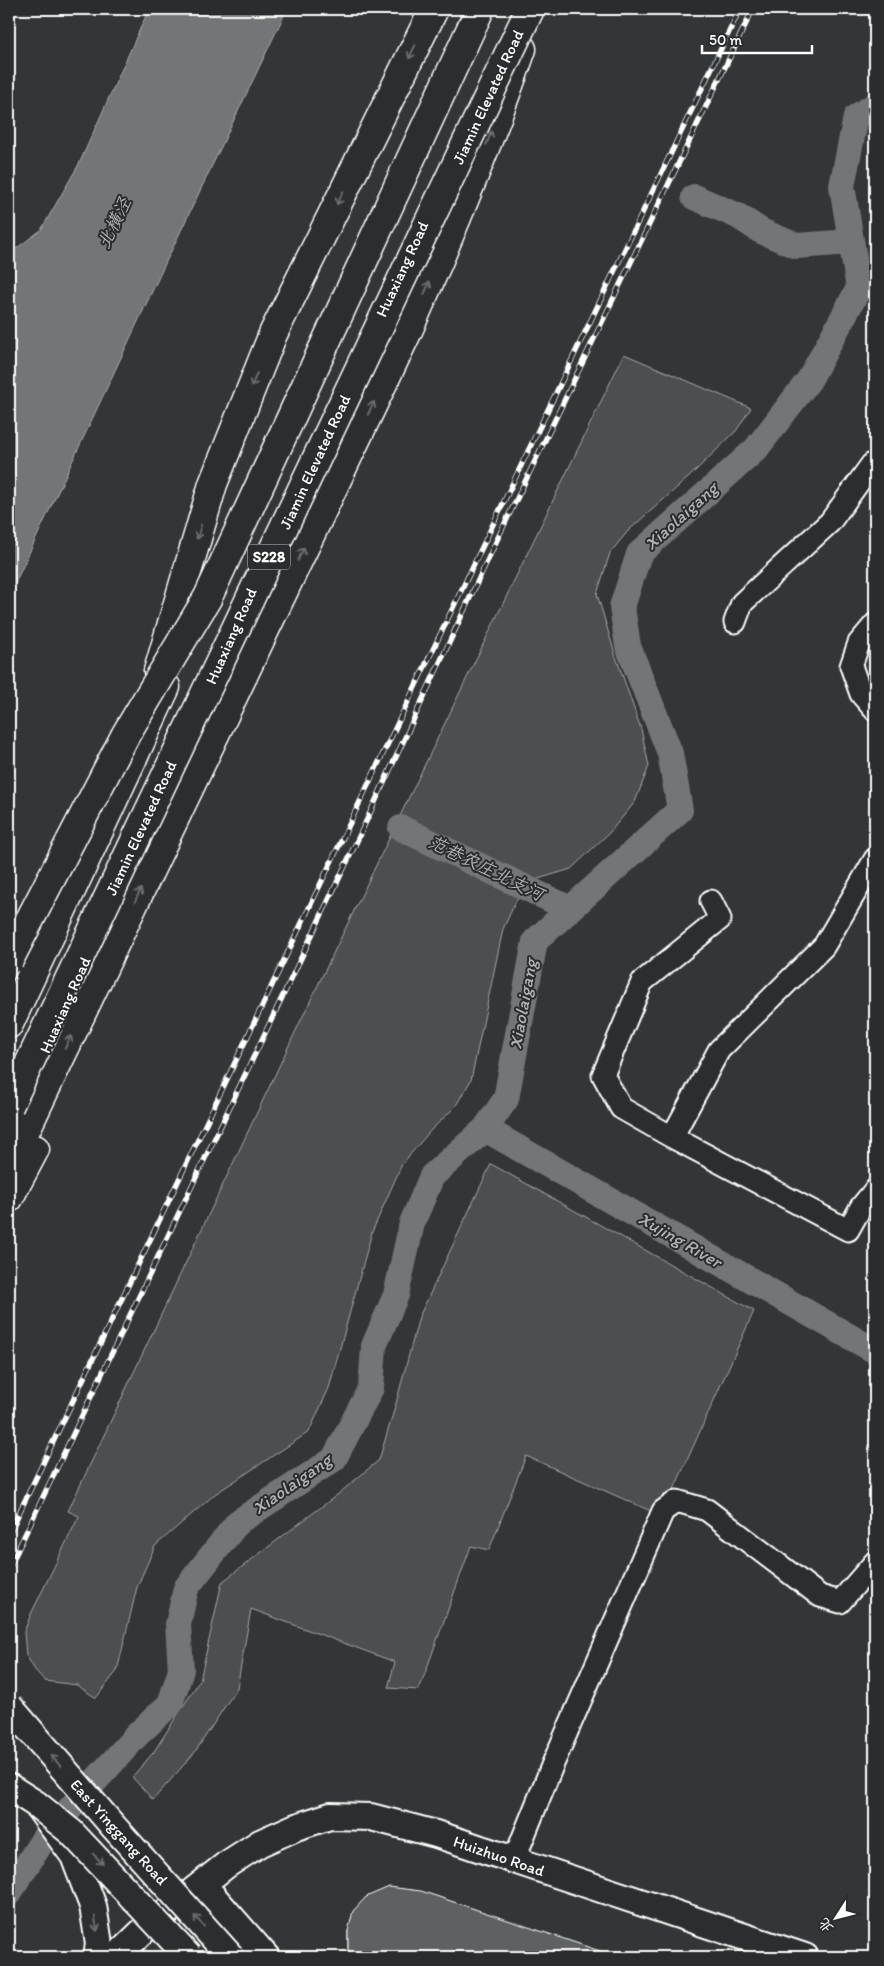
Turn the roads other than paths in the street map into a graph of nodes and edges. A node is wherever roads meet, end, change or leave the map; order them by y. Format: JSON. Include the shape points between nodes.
{"nodes":[{"id":1,"x":434,"y":9,"type":"edge"},
{"id":2,"x":480,"y":9,"type":"edge"},
{"id":3,"x":490,"y":9,"type":"edge"},
{"id":4,"x":525,"y":9,"type":"edge"},
{"id":5,"x":530,"y":9,"type":"edge"},
{"id":6,"x":535,"y":9,"type":"edge"},
{"id":7,"x":875,"y":463,"type":"edge"},
{"id":8,"x":208,"y":598,"type":"junction"},
{"id":9,"x":272,"y":614,"type":"junction"},
{"id":10,"x":735,"y":622,"type":"dead end"},
{"id":11,"x":875,"y":624,"type":"edge"},
{"id":12,"x":875,"y":710,"type":"edge"},
{"id":13,"x":144,"y":723,"type":"junction"},
{"id":14,"x":875,"y":859,"type":"edge"},
{"id":15,"x":711,"y":901,"type":"dead end"},
{"id":16,"x":9,"y":960,"type":"edge"},
{"id":17,"x":9,"y":998,"type":"edge"},
{"id":18,"x":9,"y":1024,"type":"edge"},
{"id":19,"x":9,"y":1106,"type":"edge"},
{"id":20,"x":9,"y":1130,"type":"edge"},
{"id":21,"x":672,"y":1137,"type":"junction"},
{"id":22,"x":9,"y":1165,"type":"edge"},
{"id":23,"x":875,"y":1190,"type":"edge"},
{"id":24,"x":9,"y":1198,"type":"edge"},
{"id":25,"x":868,"y":1211,"type":"edge"},
{"id":26,"x":875,"y":1562,"type":"edge"},
{"id":27,"x":9,"y":1706,"type":"edge"},
{"id":28,"x":9,"y":1787,"type":"edge"},
{"id":29,"x":36,"y":1804,"type":"junction"},
{"id":30,"x":514,"y":1860,"type":"junction"},
{"id":31,"x":202,"y":1884,"type":"junction"},
{"id":32,"x":97,"y":1957,"type":"edge"},
{"id":33,"x":116,"y":1957,"type":"edge"},
{"id":34,"x":189,"y":1957,"type":"edge"},
{"id":35,"x":232,"y":1957,"type":"edge"},
{"id":36,"x":266,"y":1957,"type":"edge"},
{"id":37,"x":805,"y":1957,"type":"edge"}],
"edges":[{"from":1,"to":13,"type":"highway","one_way":true,"via":[[273,334],[213,484]]},
{"from":2,"to":8,"type":"highway","number":"S228","bridge":true},
{"from":3,"to":13,"type":"main road","name":"Huaxiang Road","via":[[437,125]]},
{"from":4,"to":20,"type":"main road","name":"Huaxiang Road","via":[[261,569]]},
{"from":5,"to":19,"type":"highway","name":"Jiamin Elevated Road","number":"S228","bridge":true},
{"from":9,"to":6,"type":"highway","one_way":true,"via":[[447,244],[499,113]]},
{"from":7,"to":10,"type":"street","via":[[830,522],[742,603]]},
{"from":8,"to":16,"type":"highway","bridge":true,"via":[[126,734]]},
{"from":8,"to":18,"type":"highway","number":"S228","bridge":true},
{"from":22,"to":9,"type":"highway","one_way":true},
{"from":9,"to":24,"type":"highway","via":[[213,780],[70,1081]]},
{"from":11,"to":12,"type":"street","via":[[859,643],[851,666],[860,694]]},
{"from":13,"to":17,"type":"main road","name":"Huaxiang Road"},
{"from":14,"to":21,"type":"street","via":[[824,946],[719,1050]]},
{"from":15,"to":21,"type":"street","via":[[720,919],[642,982],[603,1075],[621,1108]]},
{"from":21,"to":25,"type":"street","via":[[848,1230]]},
{"from":23,"to":25,"type":"street"},
{"from":26,"to":30,"type":"street","via":[[840,1602],[820,1596],[707,1510],[677,1501],[663,1511]]},
{"from":35,"to":27,"type":"main road","name":"East Yinggang Road","one_way":true,"bridge":true},
{"from":28,"to":29,"type":"main road","name":"East Yinggang Road"},
{"from":29,"to":32,"type":"main road","one_way":true,"bridge":true,"via":[[74,1856],[93,1906],[99,1944]]},
{"from":29,"to":34,"type":"main road","name":"East Yinggang Road","one_way":true,"bridge":true,"via":[[71,1832]]},
{"from":30,"to":31,"type":"main road","name":"Huizhuo Road","via":[[372,1817],[330,1816],[260,1843]]},
{"from":30,"to":37,"type":"main road","name":"Huizhuo Road"},
{"from":31,"to":33,"type":"main road","name":"Huizhuo Road"},
{"from":31,"to":36,"type":"main road"}]}
